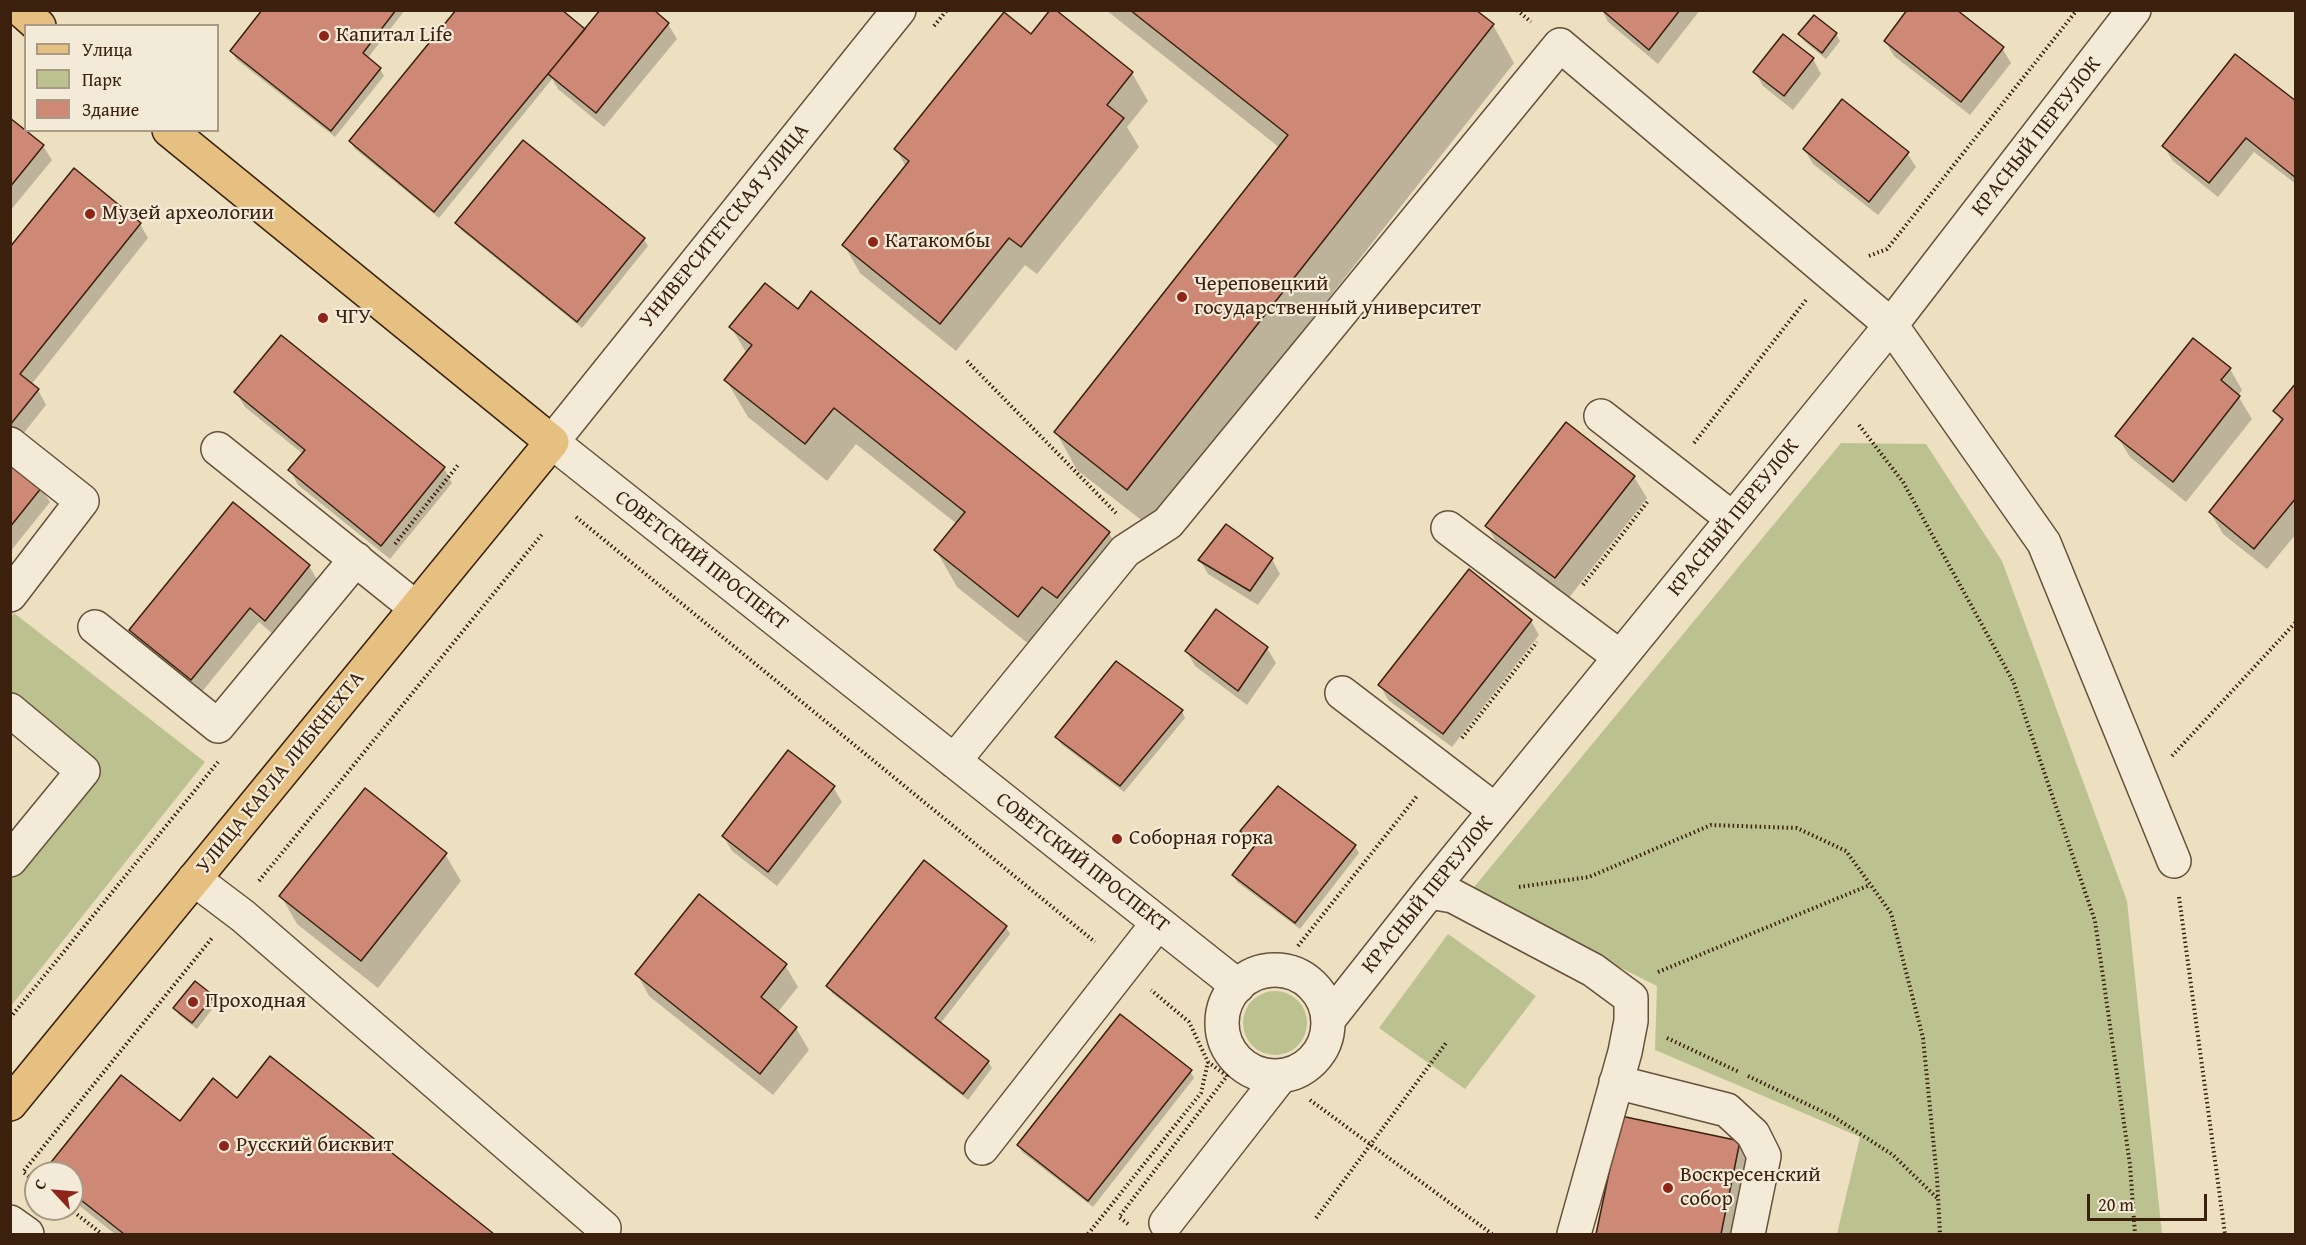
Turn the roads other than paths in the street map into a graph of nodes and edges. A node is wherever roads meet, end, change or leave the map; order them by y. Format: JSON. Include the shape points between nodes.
{"nodes":[{"id":1,"x":21,"y":10,"type":"edge"},
{"id":2,"x":899,"y":10,"type":"edge"},
{"id":3,"x":2134,"y":10,"type":"edge"},
{"id":4,"x":37,"y":24,"type":"edge"},
{"id":5,"x":171,"y":132,"type":"edge"},
{"id":6,"x":1891,"y":325,"type":"junction"},
{"id":7,"x":1601,"y":416,"type":"dead end"},
{"id":8,"x":552,"y":442,"type":"junction"},
{"id":9,"x":10,"y":444,"type":"edge"},
{"id":10,"x":218,"y":449,"type":"dead end"},
{"id":11,"x":1733,"y":519,"type":"junction"},
{"id":12,"x":1448,"y":528,"type":"dead end"},
{"id":13,"x":356,"y":559,"type":"junction"},
{"id":14,"x":10,"y":595,"type":"edge"},
{"id":15,"x":416,"y":608,"type":"junction"},
{"id":16,"x":95,"y":627,"type":"dead end"},
{"id":17,"x":1620,"y":657,"type":"junction"},
{"id":18,"x":1342,"y":693,"type":"dead end"},
{"id":19,"x":10,"y":710,"type":"edge"},
{"id":20,"x":954,"y":761,"type":"junction"},
{"id":21,"x":1495,"y":810,"type":"junction"},
{"id":22,"x":10,"y":860,"type":"edge"},
{"id":23,"x":2174,"y":861,"type":"road end"},
{"id":24,"x":194,"y":879,"type":"junction"},
{"id":25,"x":1428,"y":892,"type":"junction"},
{"id":26,"x":1158,"y":923,"type":"junction"},
{"id":27,"x":1238,"y":986,"type":"junction"},
{"id":28,"x":1328,"y":1020,"type":"junction"},
{"id":29,"x":1280,"y":1077,"type":"junction"},
{"id":30,"x":1616,"y":1082,"type":"junction"},
{"id":31,"x":10,"y":1104,"type":"edge"},
{"id":32,"x":982,"y":1148,"type":"dead end"},
{"id":33,"x":10,"y":1222,"type":"edge"},
{"id":34,"x":1166,"y":1223,"type":"dead end"},
{"id":35,"x":604,"y":1228,"type":"dead end"},
{"id":36,"x":27,"y":1234,"type":"edge"},
{"id":37,"x":1574,"y":1234,"type":"edge"},
{"id":38,"x":1749,"y":1234,"type":"edge"}],
"edges":[{"from":1,"to":4,"type":"main road"},
{"from":2,"to":8,"type":"street","name":"УНИВЕРСИТЕТСКАЯ УЛИЦА"},
{"from":3,"to":6,"type":"street","name":"КРАСНЫЙ ПЕРЕУЛОК"},
{"from":5,"to":8,"type":"main road","name":"СОВЕТСКИЙ ПРОСПЕКТ"},
{"from":6,"to":11,"type":"street","name":"КРАСНЫЙ ПЕРЕУЛОК"},
{"from":6,"to":20,"type":"street","via":[[1560,45],[1168,523],[1125,551]]},
{"from":6,"to":23,"type":"street","via":[[2044,543]]},
{"from":7,"to":11,"type":"street"},
{"from":8,"to":15,"type":"main road","name":"УЛИЦА КАРЛА ЛИБКНЕХТА"},
{"from":8,"to":20,"type":"street","name":"СОВЕТСКИЙ ПРОСПЕКТ"},
{"from":9,"to":14,"type":"street","via":[[82,501]]},
{"from":10,"to":13,"type":"street"},
{"from":11,"to":17,"type":"street","name":"КРАСНЫЙ ПЕРЕУЛОК"},
{"from":12,"to":17,"type":"street"},
{"from":13,"to":15,"type":"street"},
{"from":13,"to":16,"type":"street","via":[[218,726]]},
{"from":15,"to":24,"type":"main road","name":"УЛИЦА КАРЛА ЛИБКНЕХТА"},
{"from":17,"to":21,"type":"street","name":"КРАСНЫЙ ПЕРЕУЛОК"},
{"from":18,"to":21,"type":"street"},
{"from":19,"to":22,"type":"street","via":[[82,771]]},
{"from":20,"to":26,"type":"street","name":"СОВЕТСКИЙ ПРОСПЕКТ"},
{"from":21,"to":25,"type":"street","name":"КРАСНЫЙ ПЕРЕУЛОК"},
{"from":24,"to":31,"type":"main road","name":"УЛИЦА КАРЛА ЛИБКНЕХТА"},
{"from":24,"to":35,"type":"street"},
{"from":25,"to":28,"type":"street","name":"КРАСНЫЙ ПЕРЕУЛОК"},
{"from":25,"to":30,"type":"street","via":[[1453,896],[1593,970],[1631,998],[1631,1021]]},
{"from":26,"to":27,"type":"street","name":"СОВЕТСКИЙ ПРОСПЕКТ"},
{"from":26,"to":32,"type":"street"},
{"from":27,"to":28,"type":"street","via":[[1248,977],[1271,969],[1294,973],[1314,986],[1326,1006]]},
{"from":27,"to":29,"type":"street","via":[[1230,993],[1222,1016],[1224,1040],[1236,1060],[1256,1074]]},
{"from":28,"to":29,"type":"street","via":[[1329,1030],[1320,1053],[1303,1070]]},
{"from":29,"to":34,"type":"street"},
{"from":30,"to":37,"type":"street"},
{"from":30,"to":38,"type":"street","via":[[1727,1110],[1753,1134],[1764,1156]]},
{"from":33,"to":36,"type":"street"}]}
